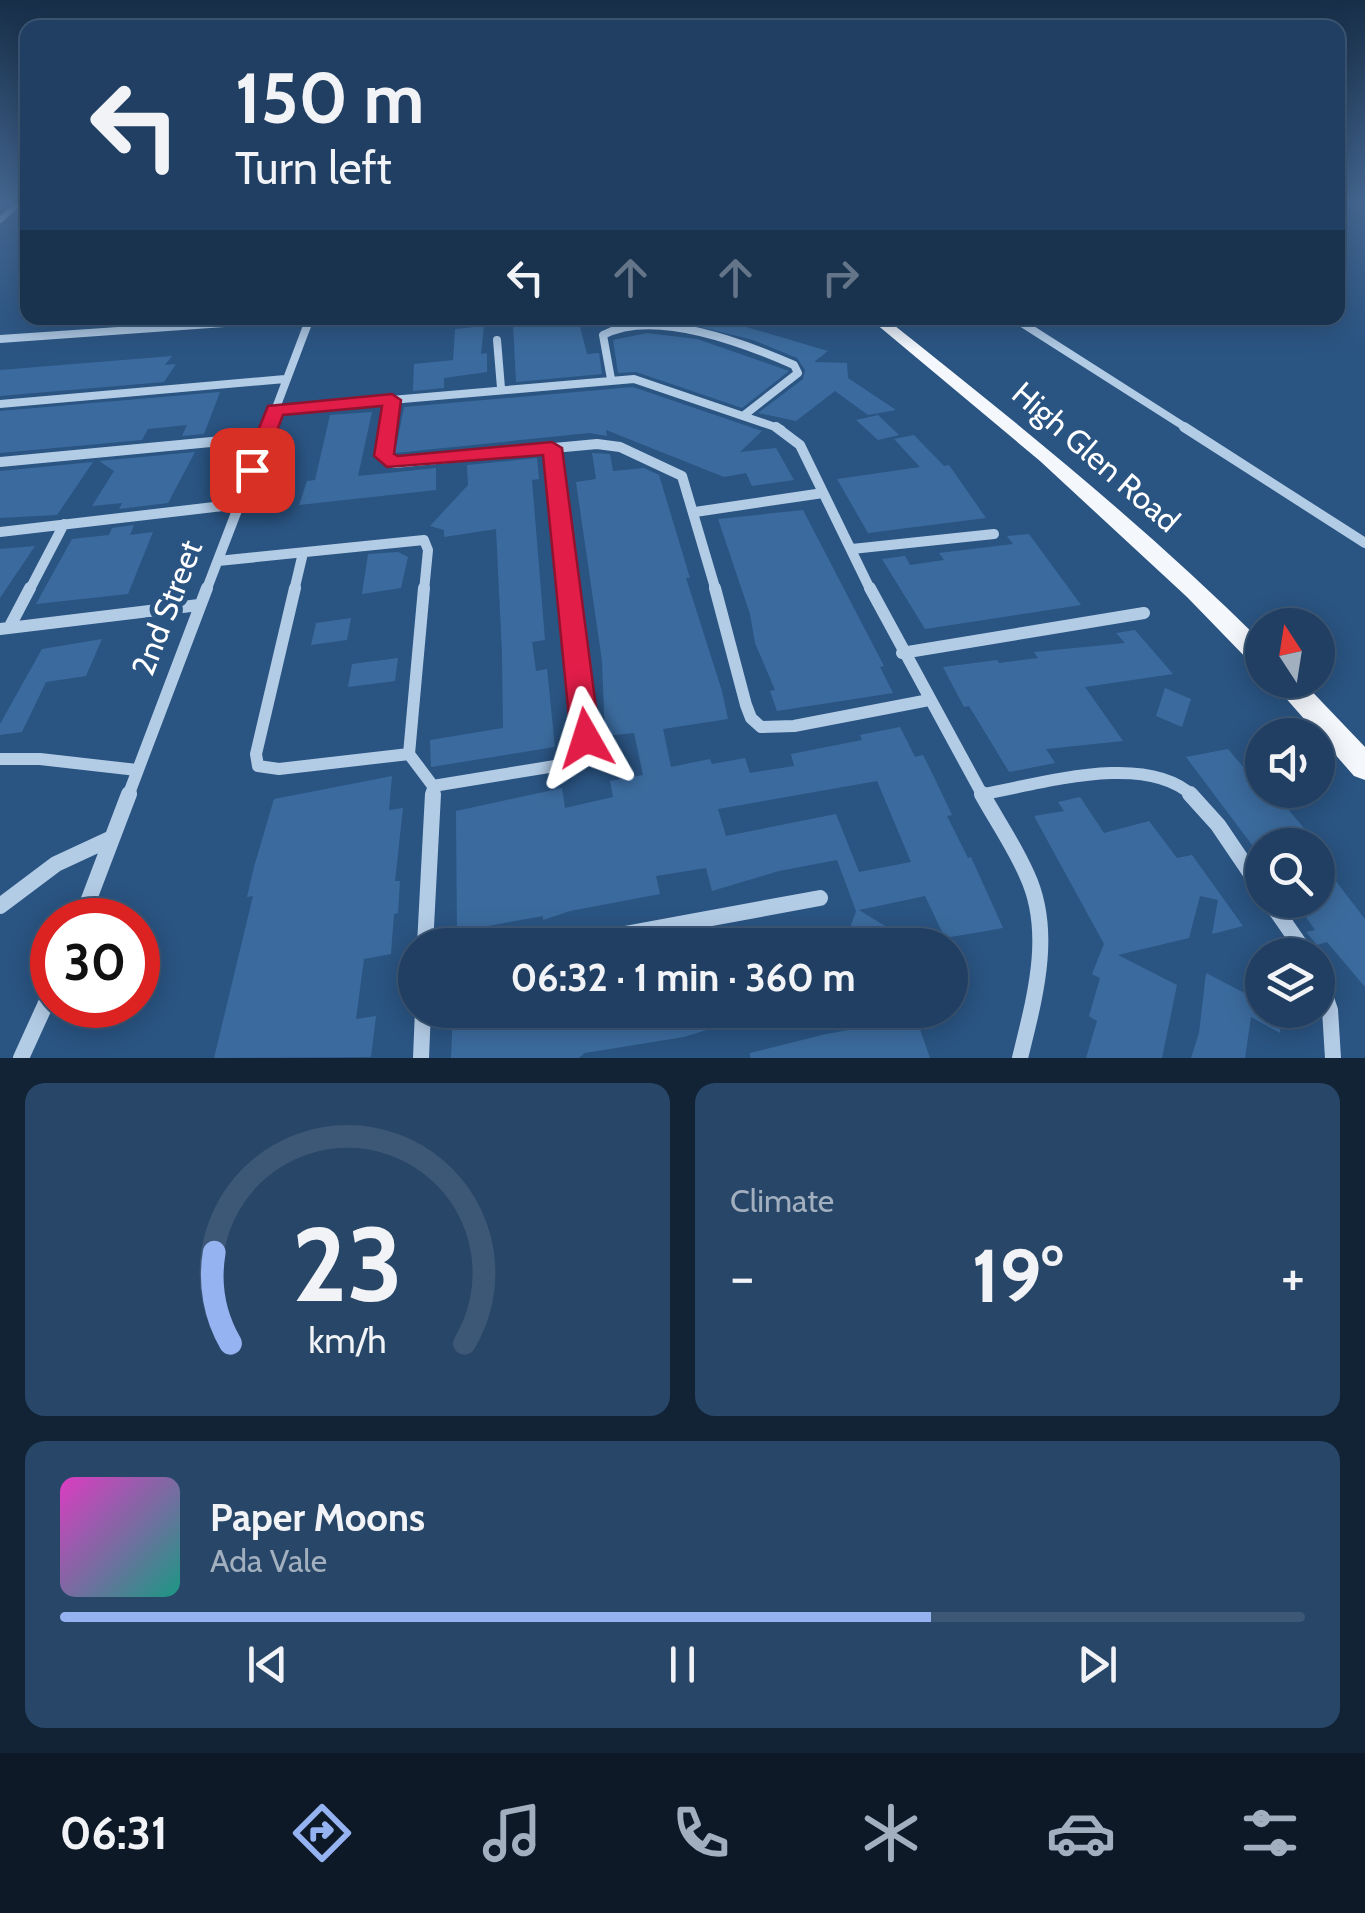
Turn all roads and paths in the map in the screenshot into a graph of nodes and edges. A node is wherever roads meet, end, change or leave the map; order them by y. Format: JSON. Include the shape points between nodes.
{"nodes":[{"id":1,"x":152,"y":325,"type":"edge"},
{"id":2,"x":307,"y":325,"type":"edge"},
{"id":3,"x":885,"y":325,"type":"edge"},
{"id":4,"x":1025,"y":325,"type":"edge"},
{"id":5,"x":0,"y":339,"type":"edge"},
{"id":6,"x":497,"y":340,"type":"dead end"},
{"id":7,"x":285,"y":379,"type":"junction"},
{"id":8,"x":611,"y":379,"type":"junction"},
{"id":9,"x":501,"y":388,"type":"junction"},
{"id":10,"x":392,"y":400,"type":"junction"},
{"id":11,"x":0,"y":404,"type":"edge"},
{"id":12,"x":275,"y":410,"type":"junction"},
{"id":13,"x":743,"y":416,"type":"junction"},
{"id":14,"x":265,"y":437,"type":"junction"},
{"id":15,"x":552,"y":448,"type":"junction"},
{"id":16,"x":0,"y":462,"type":"edge"},
{"id":17,"x":823,"y":493,"type":"junction"},
{"id":18,"x":240,"y":504,"type":"junction"},
{"id":19,"x":696,"y":512,"type":"junction"},
{"id":20,"x":64,"y":524,"type":"junction"},
{"id":21,"x":0,"y":532,"type":"edge"},
{"id":22,"x":994,"y":534,"type":"dead end"},
{"id":23,"x":1365,"y":544,"type":"edge"},
{"id":24,"x":852,"y":549,"type":"junction"},
{"id":25,"x":303,"y":553,"type":"junction"},
{"id":26,"x":218,"y":561,"type":"junction"},
{"id":27,"x":200,"y":604,"type":"junction"},
{"id":28,"x":1144,"y":613,"type":"dead end"},
{"id":29,"x":5,"y":628,"type":"edge"},
{"id":30,"x":1245,"y":641,"type":"edge"},
{"id":31,"x":902,"y":653,"type":"junction"},
{"id":32,"x":1301,"y":698,"type":"edge"},
{"id":33,"x":930,"y":700,"type":"junction"},
{"id":34,"x":409,"y":754,"type":"junction"},
{"id":35,"x":0,"y":759,"type":"edge"},
{"id":36,"x":1365,"y":767,"type":"edge"},
{"id":37,"x":136,"y":770,"type":"junction"},
{"id":38,"x":433,"y":786,"type":"junction"},
{"id":39,"x":984,"y":794,"type":"junction"},
{"id":40,"x":112,"y":838,"type":"junction"},
{"id":41,"x":1245,"y":866,"type":"edge"},
{"id":42,"x":89,"y":898,"type":"edge"},
{"id":43,"x":820,"y":898,"type":"dead end"},
{"id":44,"x":0,"y":906,"type":"edge"},
{"id":45,"x":426,"y":928,"type":"edge"},
{"id":46,"x":658,"y":928,"type":"edge"},
{"id":47,"x":35,"y":1028,"type":"edge"},
{"id":48,"x":423,"y":1028,"type":"edge"},
{"id":49,"x":1331,"y":1028,"type":"edge"},
{"id":50,"x":21,"y":1058,"type":"edge"},
{"id":51,"x":422,"y":1058,"type":"edge"},
{"id":52,"x":1020,"y":1058,"type":"edge"},
{"id":53,"x":1333,"y":1058,"type":"edge"}],
"edges":[{"from":1,"to":5,"type":"street"},
{"from":2,"to":7,"type":"street","name":"2nd Street"},
{"from":3,"to":30,"type":"main road","name":"High Glen Road","via":[[1060,468]]},
{"from":4,"to":23,"type":"street"},
{"from":6,"to":9,"type":"street"},
{"from":7,"to":11,"type":"street"},
{"from":7,"to":12,"type":"street","name":"2nd Street"},
{"from":8,"to":9,"type":"street"},
{"from":8,"to":13,"type":"street","via":[[648,382]]},
{"from":8,"to":13,"type":"street","via":[[604,335],[620,327],[670,326],[792,364],[798,373]]},
{"from":9,"to":10,"type":"street"},
{"from":10,"to":12,"type":"street"},
{"from":10,"to":15,"type":"street","via":[[384,456],[394,463]]},
{"from":12,"to":14,"type":"street","name":"2nd Street"},
{"from":13,"to":17,"type":"street","via":[[794,438]]},
{"from":14,"to":16,"type":"street"},
{"from":14,"to":18,"type":"street","name":"2nd Street"},
{"from":15,"to":19,"type":"street","via":[[606,444],[649,460],[685,479]]},
{"from":15,"to":38,"type":"street","via":[[584,746],[561,765]]},
{"from":17,"to":19,"type":"street"},
{"from":17,"to":24,"type":"street"},
{"from":18,"to":20,"type":"street"},
{"from":18,"to":26,"type":"street","name":"2nd Street"},
{"from":19,"to":33,"type":"street","via":[[754,723],[782,728]]},
{"from":20,"to":21,"type":"street"},
{"from":20,"to":29,"type":"street"},
{"from":22,"to":24,"type":"street"},
{"from":24,"to":31,"type":"street"},
{"from":25,"to":26,"type":"street"},
{"from":25,"to":34,"type":"street","via":[[416,538],[427,543]]},
{"from":25,"to":34,"type":"street","via":[[258,766]]},
{"from":26,"to":27,"type":"street","name":"2nd Street"},
{"from":27,"to":29,"type":"street"},
{"from":27,"to":37,"type":"street","name":"2nd Street"},
{"from":28,"to":31,"type":"street"},
{"from":31,"to":33,"type":"street"},
{"from":32,"to":36,"type":"main road"},
{"from":33,"to":39,"type":"street"},
{"from":34,"to":38,"type":"street"},
{"from":35,"to":37,"type":"street"},
{"from":37,"to":40,"type":"street","name":"2nd Street"},
{"from":38,"to":45,"type":"street"},
{"from":39,"to":41,"type":"street","via":[[1158,774],[1187,790]]},
{"from":39,"to":52,"type":"street","via":[[1037,904],[1036,989]]},
{"from":40,"to":42,"type":"street","name":"2nd Street"},
{"from":40,"to":44,"type":"street","via":[[66,858]]},
{"from":43,"to":46,"type":"street"},
{"from":47,"to":50,"type":"street"},
{"from":48,"to":51,"type":"street"},
{"from":49,"to":53,"type":"street"}]}
